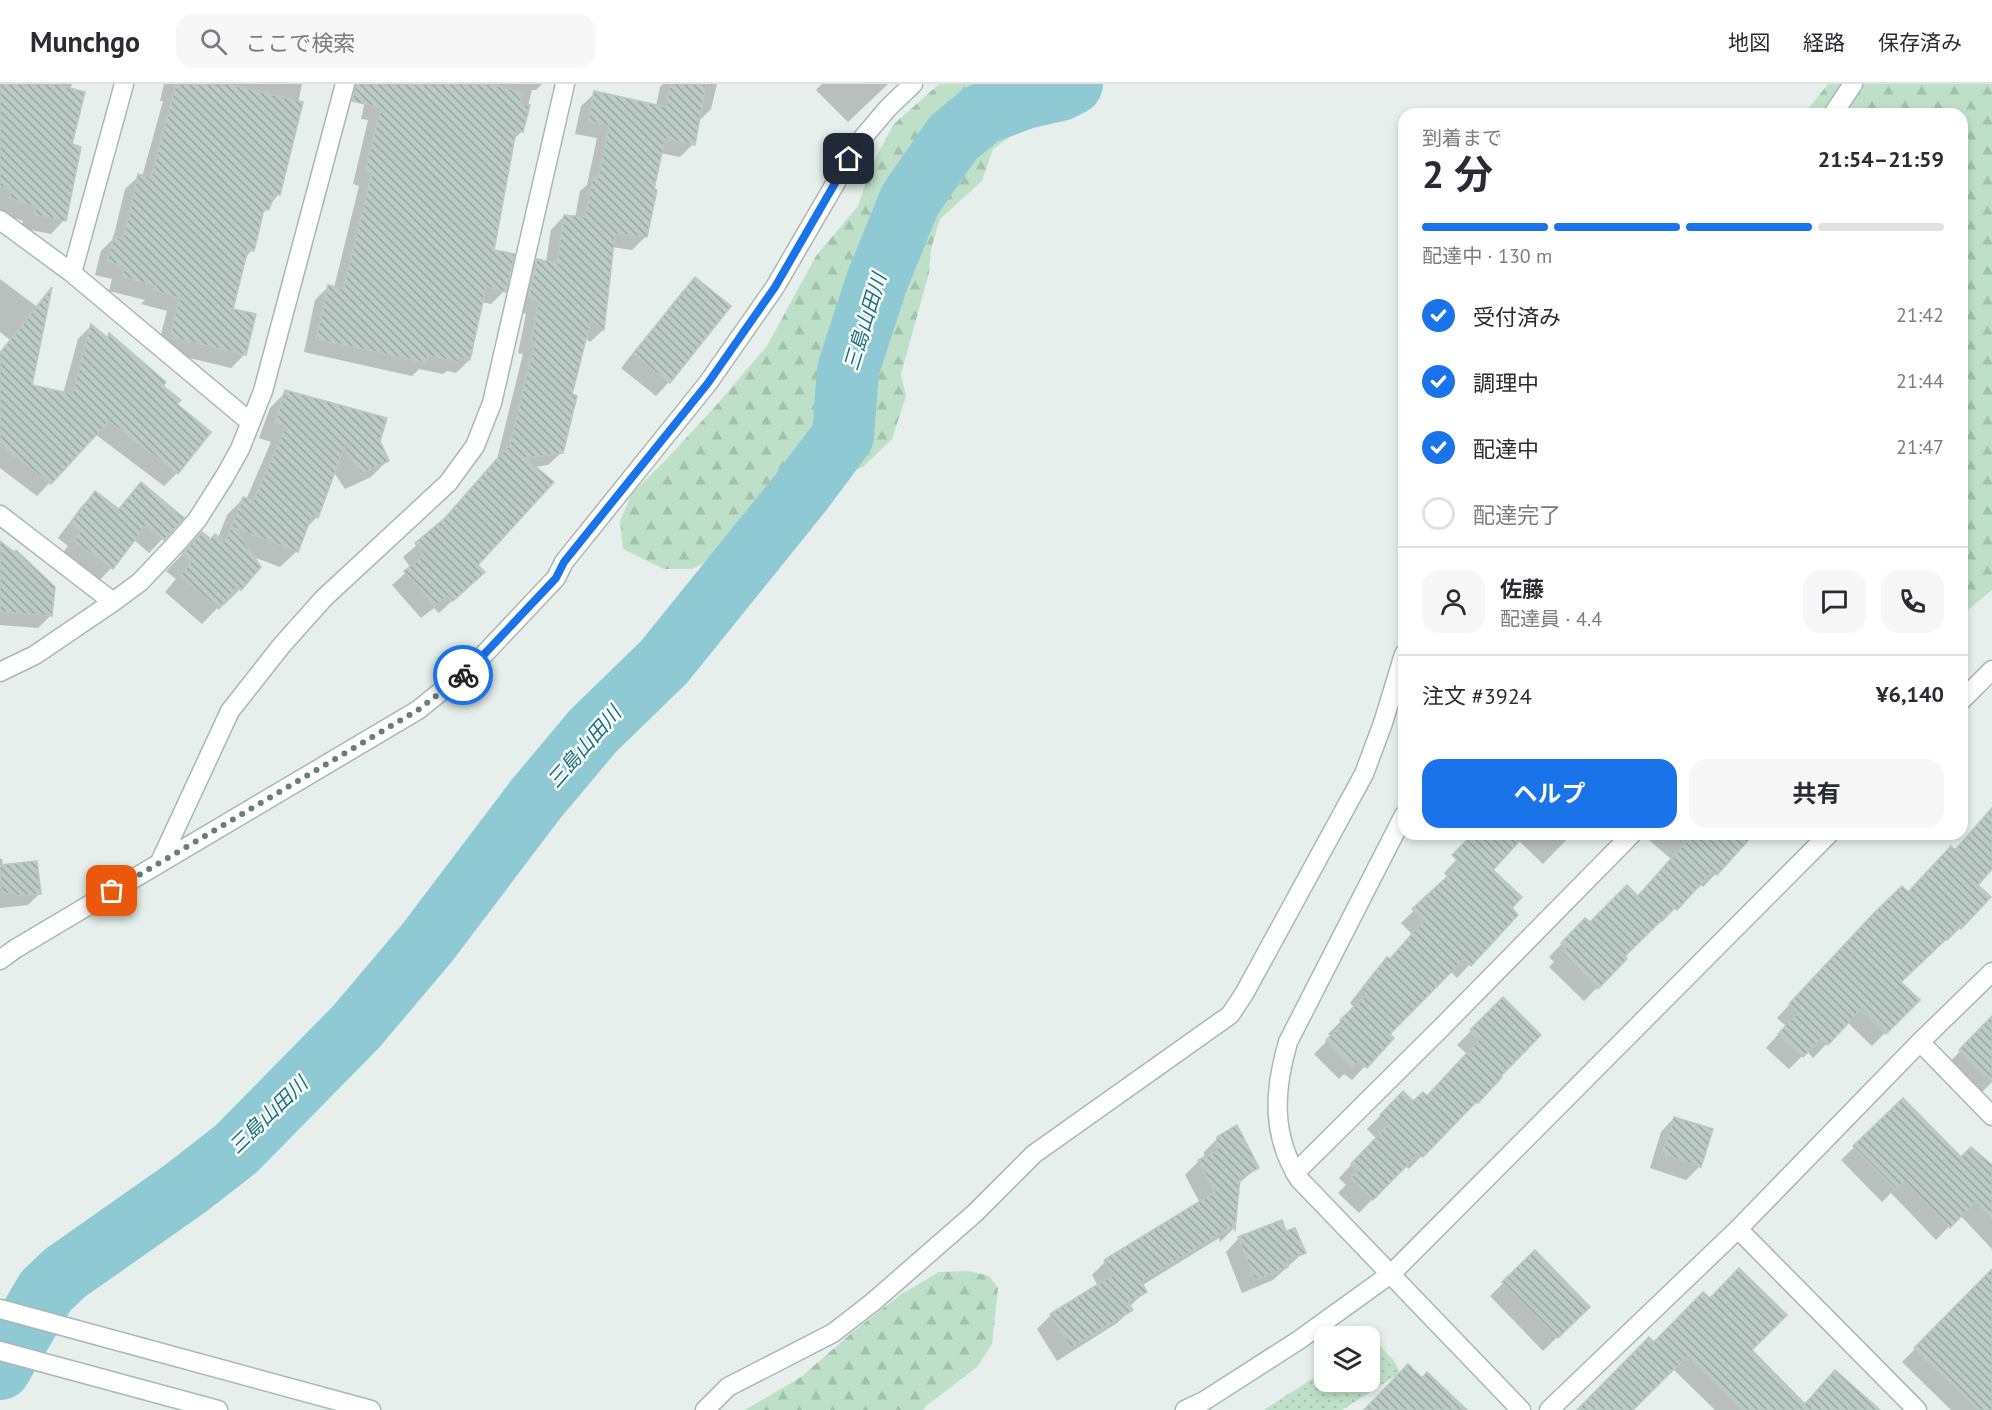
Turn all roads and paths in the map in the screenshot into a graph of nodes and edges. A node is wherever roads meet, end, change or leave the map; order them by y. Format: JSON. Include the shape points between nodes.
{"nodes":[{"id":1,"x":124,"y":84,"type":"edge"},
{"id":2,"x":345,"y":84,"type":"edge"},
{"id":3,"x":565,"y":84,"type":"edge"},
{"id":4,"x":913,"y":84,"type":"edge"},
{"id":5,"x":1853,"y":84,"type":"edge"},
{"id":6,"x":1837,"y":108,"type":"edge"},
{"id":7,"x":0,"y":220,"type":"edge"},
{"id":8,"x":72,"y":273,"type":"junction"},
{"id":9,"x":250,"y":422,"type":"junction"},
{"id":10,"x":0,"y":514,"type":"edge"},
{"id":11,"x":113,"y":603,"type":"junction"},
{"id":12,"x":1992,"y":670,"type":"edge"},
{"id":13,"x":0,"y":672,"type":"edge"},
{"id":14,"x":1398,"y":674,"type":"edge"},
{"id":15,"x":1968,"y":694,"type":"edge"},
{"id":16,"x":1398,"y":827,"type":"edge"},
{"id":17,"x":1626,"y":840,"type":"edge"},
{"id":18,"x":1823,"y":840,"type":"edge"},
{"id":19,"x":160,"y":862,"type":"junction"},
{"id":20,"x":0,"y":960,"type":"edge"},
{"id":21,"x":1992,"y":972,"type":"edge"},
{"id":22,"x":1920,"y":1042,"type":"junction"},
{"id":23,"x":1992,"y":1116,"type":"edge"},
{"id":24,"x":1295,"y":1173,"type":"junction"},
{"id":25,"x":1738,"y":1228,"type":"junction"},
{"id":26,"x":1392,"y":1273,"type":"junction"},
{"id":27,"x":0,"y":1308,"type":"edge"},
{"id":28,"x":0,"y":1351,"type":"edge"},
{"id":29,"x":218,"y":1410,"type":"edge"},
{"id":30,"x":372,"y":1410,"type":"edge"},
{"id":31,"x":705,"y":1410,"type":"edge"},
{"id":32,"x":1185,"y":1410,"type":"edge"},
{"id":33,"x":1521,"y":1410,"type":"edge"},
{"id":34,"x":1549,"y":1410,"type":"edge"},
{"id":35,"x":1917,"y":1410,"type":"edge"}],
"edges":[{"from":1,"to":8,"type":"street"},
{"from":2,"to":9,"type":"street","via":[[263,391]]},
{"from":3,"to":19,"type":"street","via":[[492,403],[475,446],[448,483],[324,598],[230,711]]},
{"from":4,"to":19,"type":"street","via":[[860,141],[775,287],[708,383],[564,562],[556,578],[474,665],[418,710]]},
{"from":5,"to":6,"type":"street"},
{"from":7,"to":8,"type":"street"},
{"from":8,"to":9,"type":"street"},
{"from":9,"to":11,"type":"street","via":[[240,449],[197,519],[140,582]]},
{"from":10,"to":11,"type":"street"},
{"from":11,"to":13,"type":"street","via":[[35,655]]},
{"from":12,"to":15,"type":"street"},
{"from":14,"to":31,"type":"street","via":[[1364,774],[1230,1015],[1034,1154],[975,1213],[833,1334],[728,1387]]},
{"from":16,"to":24,"type":"street","via":[[1288,1042],[1279,1071],[1278,1124]]},
{"from":17,"to":24,"type":"street"},
{"from":18,"to":26,"type":"street"},
{"from":19,"to":20,"type":"street"},
{"from":21,"to":22,"type":"street"},
{"from":22,"to":23,"type":"street"},
{"from":22,"to":25,"type":"street"},
{"from":24,"to":26,"type":"street"},
{"from":25,"to":34,"type":"street"},
{"from":25,"to":35,"type":"street"},
{"from":26,"to":32,"type":"street","via":[[1299,1340]]},
{"from":26,"to":33,"type":"street"},
{"from":27,"to":30,"type":"street"},
{"from":28,"to":29,"type":"street"}]}
